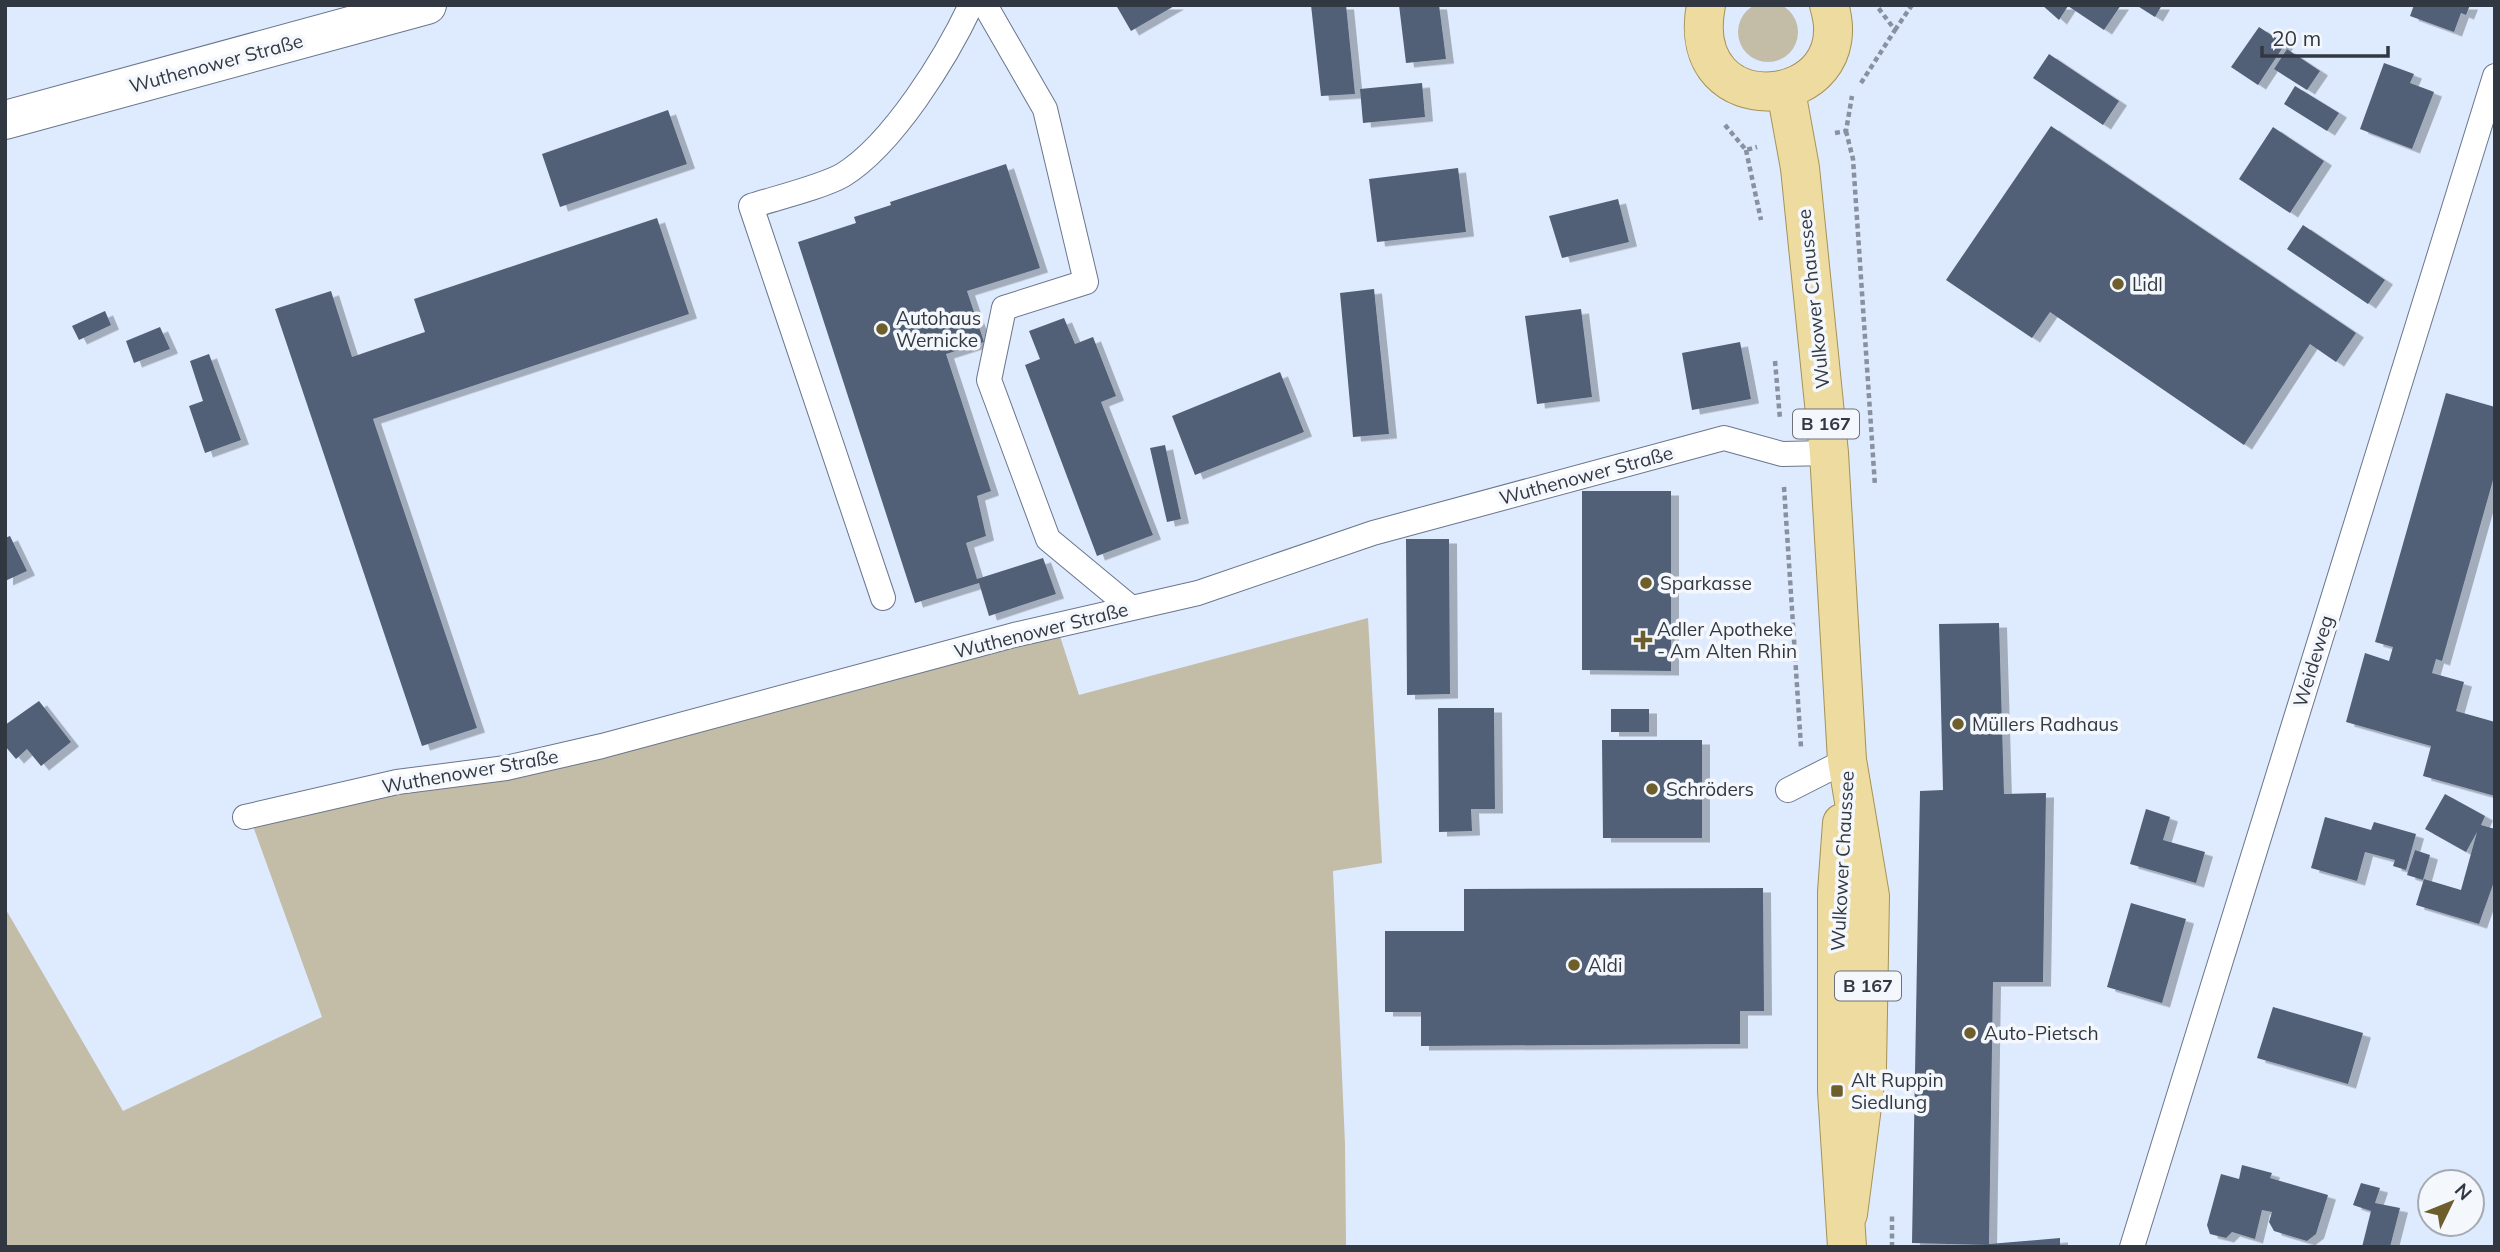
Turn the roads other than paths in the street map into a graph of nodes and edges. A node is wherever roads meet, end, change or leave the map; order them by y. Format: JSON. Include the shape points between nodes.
{"nodes":[{"id":1,"x":427,"y":5,"type":"edge"},
{"id":2,"x":971,"y":5,"type":"edge"},
{"id":3,"x":985,"y":5,"type":"edge"},
{"id":4,"x":1706,"y":5,"type":"edge"},
{"id":5,"x":1829,"y":5,"type":"edge"},
{"id":6,"x":2495,"y":76,"type":"edge"},
{"id":7,"x":1786,"y":91,"type":"junction"},
{"id":8,"x":5,"y":120,"type":"edge"},
{"id":9,"x":1829,"y":453,"type":"junction"},
{"id":10,"x":883,"y":598,"type":"dead end"},
{"id":11,"x":1130,"y":607,"type":"junction"},
{"id":12,"x":1847,"y":760,"type":"junction"},
{"id":13,"x":1795,"y":786,"type":"road end"},
{"id":14,"x":245,"y":817,"type":"dead end"},
{"id":15,"x":1847,"y":1230,"type":"edge"},
{"id":16,"x":2132,"y":1247,"type":"edge"}],
"edges":[{"from":1,"to":8,"type":"street","name":"Wuthenower Straße"},
{"from":2,"to":10,"type":"lane","via":[[936,69],[887,136],[842,175],[751,206]]},
{"from":3,"to":11,"type":"lane","via":[[1045,109],[1086,282],[1004,308],[989,380],[1048,539]]},
{"from":4,"to":7,"type":"main road","via":[[1704,46],[1713,65],[1745,90]]},
{"from":5,"to":7,"type":"main road","via":[[1833,38],[1826,59],[1812,76]]},
{"from":6,"to":16,"type":"lane","name":"Weideweg"},
{"from":7,"to":9,"type":"main road","name":"Wulkower Chaussee","number":"B 167","via":[[1800,168]]},
{"from":9,"to":11,"type":"lane","name":"Wuthenower Straße","via":[[1782,454],[1724,438],[1373,533],[1198,593]]},
{"from":9,"to":12,"type":"main road","name":"Wulkower Chaussee","number":"B 167"},
{"from":11,"to":14,"type":"lane","name":"Wuthenower Straße","via":[[602,746],[506,768],[397,782]]},
{"from":12,"to":13,"type":"lane"},
{"from":12,"to":15,"type":"main road","name":"Wulkower Chaussee","number":"B 167","via":[[1838,892],[1836,1091]]}]}
